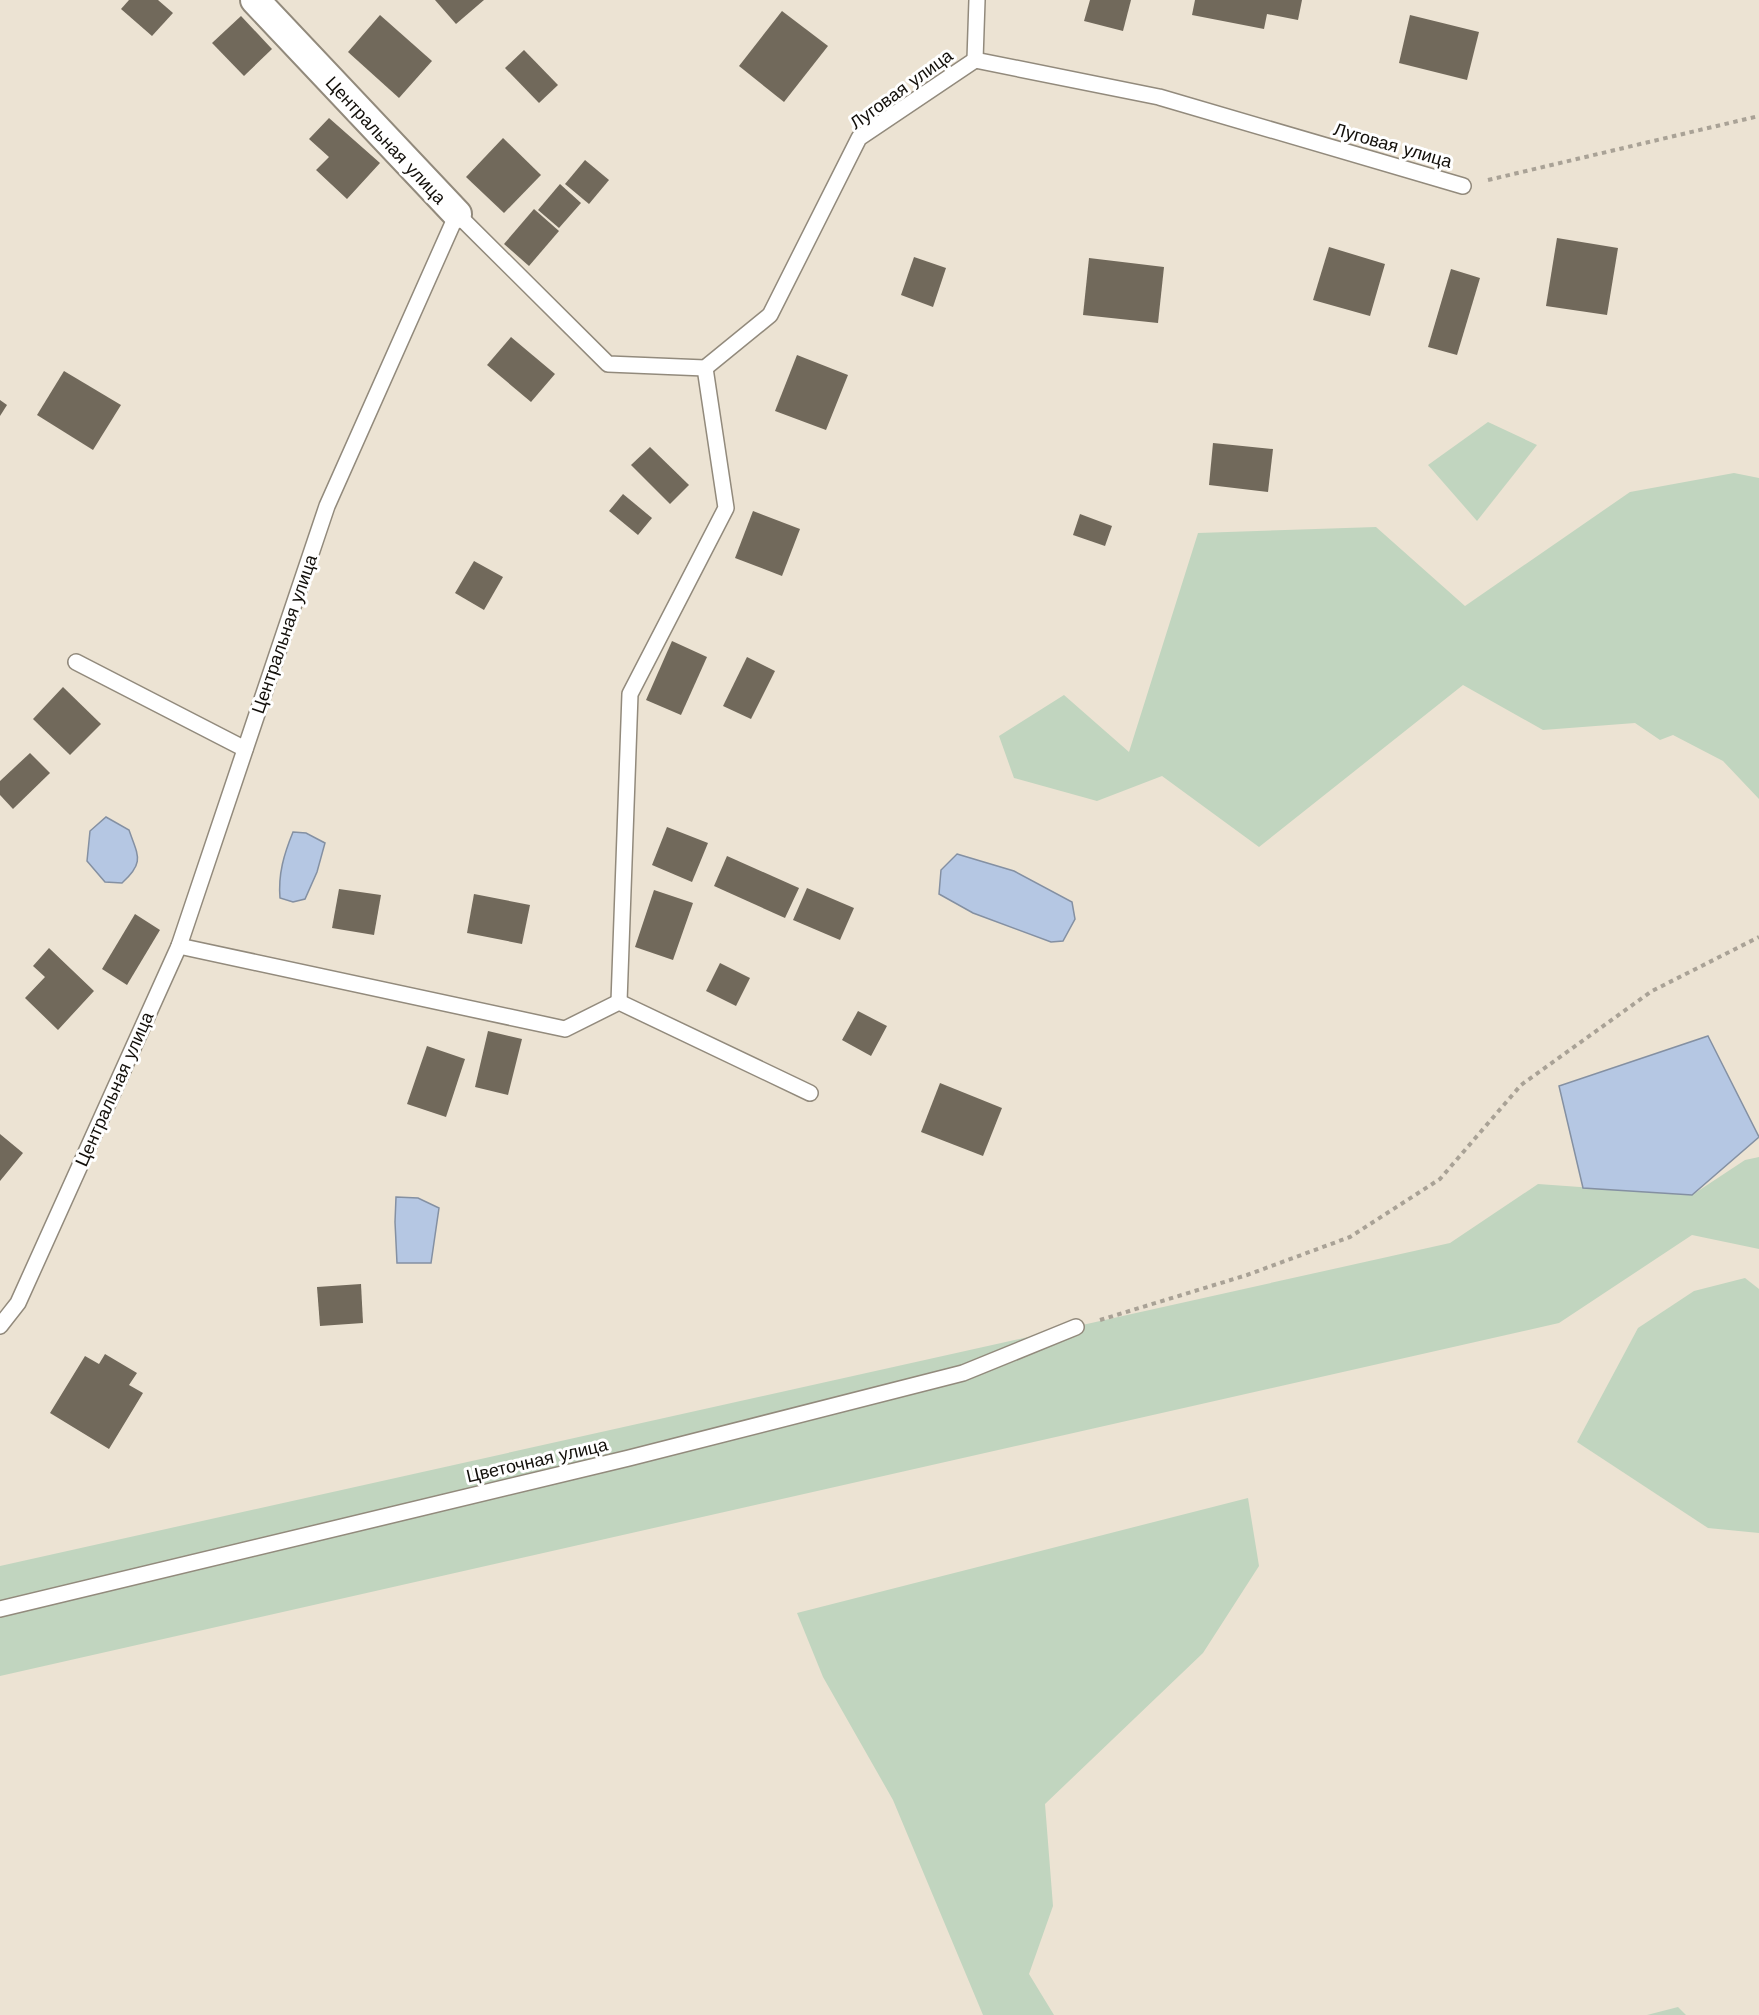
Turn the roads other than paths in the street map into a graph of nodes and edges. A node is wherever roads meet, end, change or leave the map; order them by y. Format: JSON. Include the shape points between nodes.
{"nodes":[{"id":1,"x":255,"y":0,"type":"edge"},
{"id":2,"x":977,"y":0,"type":"edge"},
{"id":3,"x":975,"y":60,"type":"junction"},
{"id":4,"x":1463,"y":186,"type":"road end"},
{"id":5,"x":457,"y":214,"type":"junction"},
{"id":6,"x":705,"y":368,"type":"junction"},
{"id":7,"x":76,"y":662,"type":"dead end"},
{"id":8,"x":245,"y":749,"type":"junction"},
{"id":9,"x":179,"y":946,"type":"junction"},
{"id":10,"x":619,"y":1002,"type":"junction"},
{"id":11,"x":810,"y":1093,"type":"dead end"},
{"id":12,"x":0,"y":1326,"type":"edge"},
{"id":13,"x":1076,"y":1327,"type":"road end"},
{"id":14,"x":0,"y":1609,"type":"edge"}],
"edges":[{"from":1,"to":5,"type":"street","name":"Центральная улица"},
{"from":2,"to":3,"type":"lane"},
{"from":3,"to":4,"type":"lane","name":"Луговая улица","via":[[1159,97]]},
{"from":3,"to":6,"type":"lane","name":"Луговая улица","via":[[859,138],[770,315]]},
{"from":5,"to":6,"type":"lane","via":[[608,364]]},
{"from":5,"to":8,"type":"lane","name":"Центральная улица","via":[[327,506]]},
{"from":6,"to":10,"type":"lane","via":[[726,508],[630,694]]},
{"from":7,"to":8,"type":"lane"},
{"from":8,"to":9,"type":"lane","name":"Центральная улица"},
{"from":9,"to":10,"type":"lane","via":[[565,1029]]},
{"from":9,"to":12,"type":"lane","name":"Центральная улица","via":[[18,1304]]},
{"from":10,"to":11,"type":"lane"},
{"from":13,"to":14,"type":"lane","name":"Цветочная улица","via":[[963,1373],[617,1461]]}]}
